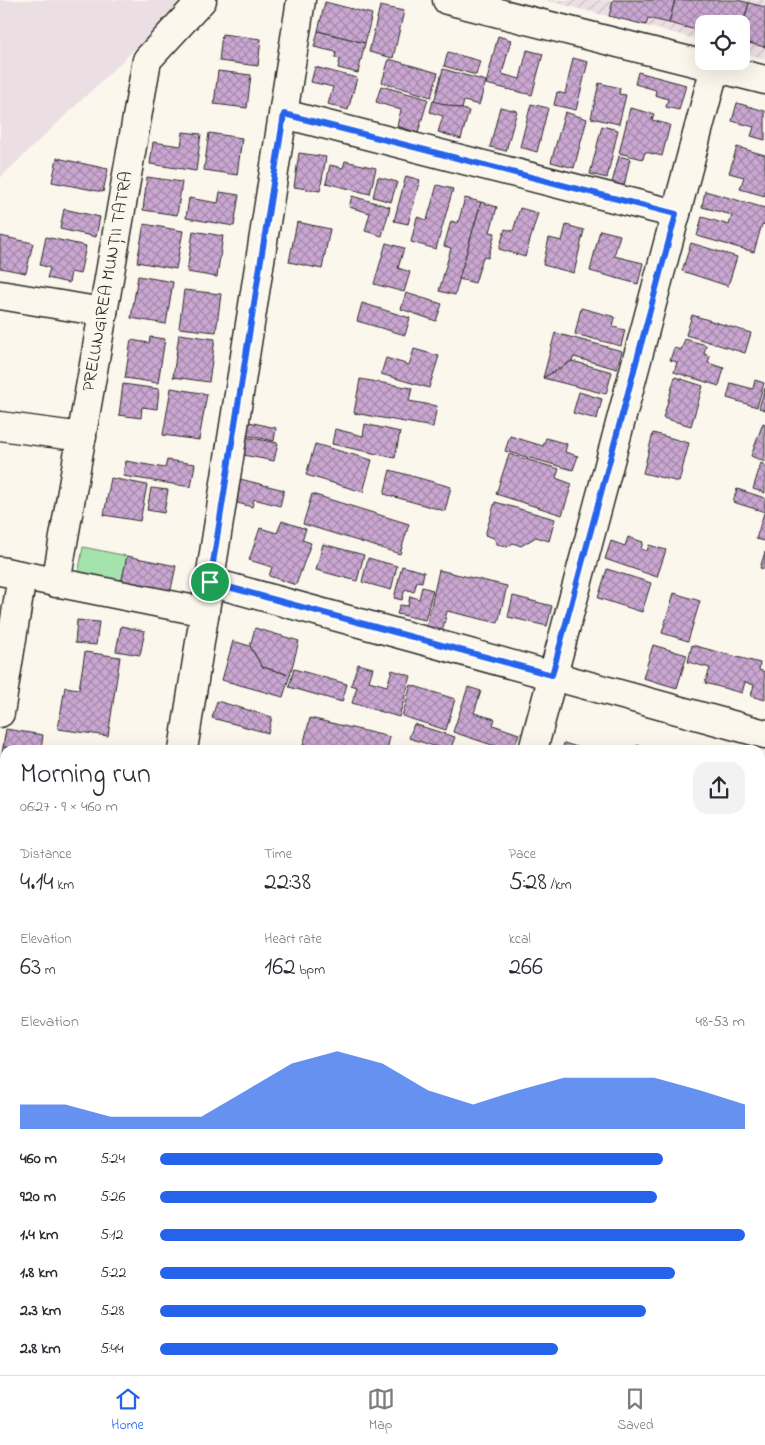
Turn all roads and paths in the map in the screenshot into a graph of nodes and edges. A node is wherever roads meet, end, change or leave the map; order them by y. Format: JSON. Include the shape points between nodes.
{"nodes":[{"id":1,"x":202,"y":0,"type":"edge"},
{"id":2,"x":301,"y":0,"type":"edge"},
{"id":3,"x":446,"y":0,"type":"edge"},
{"id":4,"x":695,"y":62,"type":"edge"},
{"id":5,"x":714,"y":70,"type":"edge"},
{"id":6,"x":727,"y":70,"type":"edge"},
{"id":7,"x":765,"y":80,"type":"edge"},
{"id":8,"x":284,"y":114,"type":"junction"},
{"id":9,"x":676,"y":214,"type":"junction"},
{"id":10,"x":0,"y":295,"type":"edge"},
{"id":11,"x":103,"y":312,"type":"junction"},
{"id":12,"x":0,"y":426,"type":"edge"},
{"id":13,"x":82,"y":437,"type":"junction"},
{"id":14,"x":11,"y":574,"type":"edge"},
{"id":15,"x":210,"y":582,"type":"junction"},
{"id":16,"x":56,"y":583,"type":"junction"},
{"id":17,"x":205,"y":612,"type":"junction"},
{"id":18,"x":552,"y":675,"type":"junction"},
{"id":19,"x":0,"y":713,"type":"edge"},
{"id":20,"x":765,"y":734,"type":"edge"},
{"id":21,"x":184,"y":745,"type":"edge"},
{"id":22,"x":534,"y":745,"type":"edge"}],
"edges":[{"from":1,"to":11,"type":"street","name":"PRELUNGIREA MUNȚII TATRA","via":[[147,60]]},
{"from":2,"to":8,"type":"street"},
{"from":3,"to":4,"type":"street"},
{"from":5,"to":9,"type":"street"},
{"from":6,"to":7,"type":"street"},
{"from":8,"to":9,"type":"street"},
{"from":8,"to":15,"type":"street"},
{"from":9,"to":18,"type":"street"},
{"from":10,"to":11,"type":"street"},
{"from":11,"to":13,"type":"street","name":"PRELUNGIREA MUNȚII TATRA"},
{"from":12,"to":13,"type":"street"},
{"from":13,"to":16,"type":"street","name":"PRELUNGIREA MUNȚII TATRA"},
{"from":14,"to":16,"type":"street"},
{"from":14,"to":19,"type":"street"},
{"from":15,"to":17,"type":"street"},
{"from":15,"to":18,"type":"street"},
{"from":16,"to":17,"type":"street"},
{"from":17,"to":21,"type":"street"},
{"from":18,"to":20,"type":"street"},
{"from":18,"to":22,"type":"street"}]}
